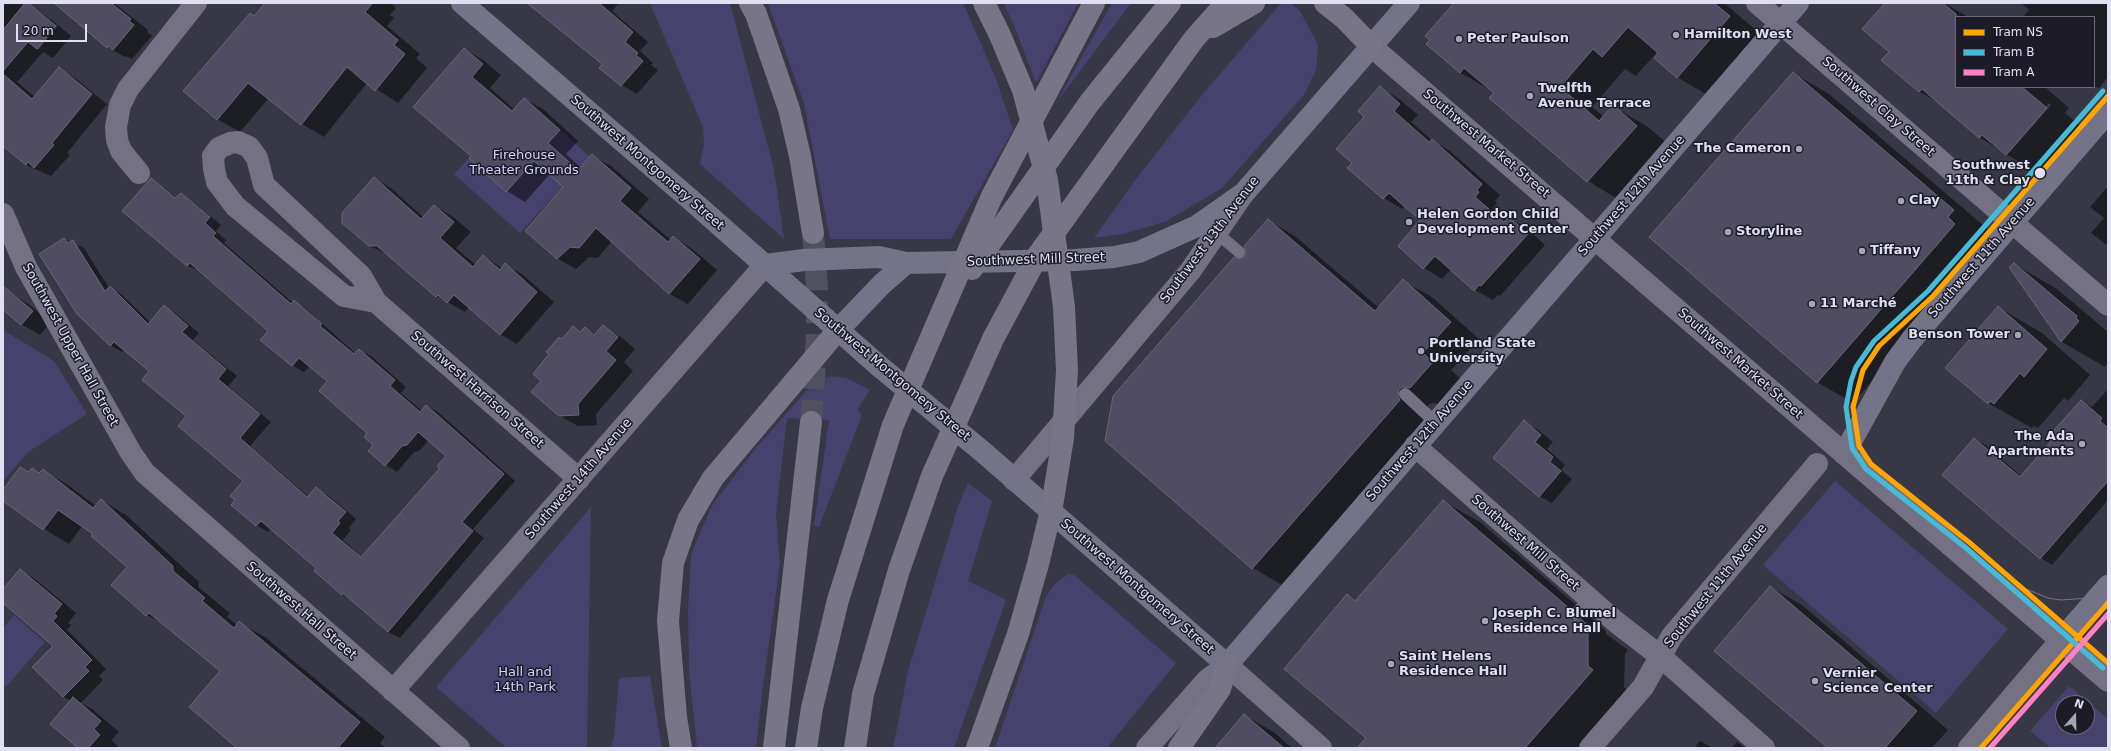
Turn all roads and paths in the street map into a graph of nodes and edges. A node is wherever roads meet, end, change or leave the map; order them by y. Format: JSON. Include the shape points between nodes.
{"nodes":[{"id":1,"x":196,"y":3,"type":"edge"},
{"id":2,"x":462,"y":3,"type":"edge"},
{"id":3,"x":750,"y":3,"type":"edge"},
{"id":4,"x":984,"y":3,"type":"edge"},
{"id":5,"x":1094,"y":3,"type":"edge"},
{"id":6,"x":1170,"y":3,"type":"edge"},
{"id":7,"x":1226,"y":3,"type":"edge"},
{"id":8,"x":1254,"y":3,"type":"edge"},
{"id":9,"x":1325,"y":3,"type":"edge"},
{"id":10,"x":1409,"y":3,"type":"edge"},
{"id":11,"x":1757,"y":3,"type":"edge"},
{"id":12,"x":1798,"y":3,"type":"edge"},
{"id":13,"x":1781,"y":24,"type":"junction"},
{"id":14,"x":1194,"y":39,"type":"junction"},
{"id":15,"x":1372,"y":47,"type":"junction"},
{"id":16,"x":2108,"y":112,"type":"edge"},
{"id":17,"x":139,"y":173,"type":"dead end"},
{"id":18,"x":1244,"y":193,"type":"junction"},
{"id":19,"x":3,"y":214,"type":"edge"},
{"id":20,"x":2012,"y":223,"type":"junction"},
{"id":21,"x":813,"y":233,"type":"tunnel mouth"},
{"id":22,"x":1217,"y":233,"type":"junction"},
{"id":23,"x":1595,"y":239,"type":"junction"},
{"id":24,"x":1239,"y":252,"type":"dead end"},
{"id":25,"x":906,"y":263,"type":"junction"},
{"id":26,"x":765,"y":265,"type":"junction"},
{"id":27,"x":376,"y":302,"type":"junction"},
{"id":28,"x":2108,"y":305,"type":"edge"},
{"id":29,"x":945,"y":308,"type":"junction"},
{"id":30,"x":838,"y":330,"type":"junction"},
{"id":31,"x":1405,"y":394,"type":"dead end"},
{"id":32,"x":811,"y":422,"type":"tunnel mouth"},
{"id":33,"x":1436,"y":423,"type":"junction"},
{"id":34,"x":1415,"y":446,"type":"junction"},
{"id":35,"x":1844,"y":454,"type":"junction"},
{"id":36,"x":1817,"y":464,"type":"dead end"},
{"id":37,"x":145,"y":472,"type":"joint"},
{"id":38,"x":579,"y":479,"type":"junction"},
{"id":39,"x":1014,"y":480,"type":"junction"},
{"id":40,"x":2108,"y":586,"type":"edge"},
{"id":41,"x":2061,"y":640,"type":"junction"},
{"id":42,"x":1660,"y":656,"type":"junction"},
{"id":43,"x":1227,"y":665,"type":"junction"},
{"id":44,"x":2108,"y":681,"type":"edge"},
{"id":45,"x":392,"y":691,"type":"junction"},
{"id":46,"x":459,"y":748,"type":"edge"},
{"id":47,"x":681,"y":748,"type":"edge"},
{"id":48,"x":774,"y":748,"type":"edge"},
{"id":49,"x":806,"y":748,"type":"edge"},
{"id":50,"x":855,"y":748,"type":"edge"},
{"id":51,"x":977,"y":748,"type":"edge"},
{"id":52,"x":1147,"y":748,"type":"edge"},
{"id":53,"x":1179,"y":748,"type":"edge"},
{"id":54,"x":1321,"y":748,"type":"edge"},
{"id":55,"x":1590,"y":748,"type":"edge"},
{"id":56,"x":1764,"y":748,"type":"edge"},
{"id":57,"x":1969,"y":748,"type":"edge"}],
"edges":[{"from":1,"to":17,"type":"street","via":[[128,89],[120,105],[116,127],[117,140],[121,151]]},
{"from":2,"to":26,"type":"main road","name":"Southwest Montgomery Street"},
{"from":3,"to":21,"type":"highway","via":[[789,109]]},
{"from":4,"to":51,"type":"highway","via":[[1023,90],[1047,180],[1064,307],[1067,370],[1063,438],[1052,506],[1038,564],[1006,668]]},
{"from":5,"to":29,"type":"highway","via":[[992,196]]},
{"from":6,"to":29,"type":"highway","via":[[1090,102]]},
{"from":7,"to":14,"type":"highway"},
{"from":8,"to":14,"type":"highway"},
{"from":9,"to":15,"type":"highway","via":[[1344,18]]},
{"from":10,"to":15,"type":"main road","name":"Southwest 13th Avenue"},
{"from":11,"to":13,"type":"main road","name":"Southwest Clay Street"},
{"from":12,"to":13,"type":"main road","name":"Southwest 12th Avenue"},
{"from":13,"to":20,"type":"main road","name":"Southwest Clay Street"},
{"from":13,"to":23,"type":"main road","name":"Southwest 12th Avenue"},
{"from":14,"to":50,"type":"highway","via":[[1038,255],[993,339],[932,476],[899,570],[863,694]]},
{"from":15,"to":18,"type":"main road","name":"Southwest 13th Avenue"},
{"from":15,"to":23,"type":"main road","name":"Southwest Market Street"},
{"from":16,"to":20,"type":"main road","name":"Southwest 11th Avenue"},
{"from":18,"to":22,"type":"street","name":"Southwest 13th Avenue"},
{"from":18,"to":25,"type":"main road","name":"Southwest Mill Street","via":[[1197,226],[1139,252],[1076,260]]},
{"from":19,"to":37,"type":"street","name":"Southwest Upper Hall Street","via":[[26,267],[131,453]]},
{"from":20,"to":28,"type":"main road","name":"Southwest Clay Street"},
{"from":20,"to":35,"type":"main road","name":"Southwest 11th Avenue","via":[[1895,362]]},
{"from":22,"to":24,"type":"lane"},
{"from":22,"to":39,"type":"street","name":"Southwest 13th Avenue","via":[[1191,270]]},
{"from":23,"to":33,"type":"main road","name":"Southwest 12th Avenue"},
{"from":23,"to":35,"type":"main road","name":"Southwest Market Street"},
{"from":25,"to":26,"type":"main road","name":"Southwest Mill Street","via":[[879,257],[804,260]]},
{"from":25,"to":30,"type":"main road"},
{"from":26,"to":30,"type":"main road","name":"Southwest Montgomery Street"},
{"from":26,"to":38,"type":"street","name":"Southwest 14th Avenue"},
{"from":27,"to":27,"type":"street","name":"Southwest Harrison Street","via":[[361,276],[264,185],[257,158],[249,147],[238,142],[219,148],[213,156],[217,182],[235,206],[344,296]]},
{"from":27,"to":38,"type":"street","name":"Southwest Harrison Street"},
{"from":29,"to":49,"type":"highway","via":[[893,426],[861,524],[826,644]]},
{"from":30,"to":39,"type":"main road","name":"Southwest Montgomery Street"},
{"from":30,"to":47,"type":"highway","via":[[713,478],[688,520],[673,563],[668,621]]},
{"from":31,"to":33,"type":"lane"},
{"from":32,"to":48,"type":"highway"},
{"from":33,"to":34,"type":"main road","name":"Southwest 12th Avenue"},
{"from":34,"to":42,"type":"street","name":"Southwest Mill Street","via":[[1582,607],[1616,622]]},
{"from":34,"to":43,"type":"main road","name":"Southwest 12th Avenue"},
{"from":35,"to":41,"type":"main road","name":"Southwest Market Street"},
{"from":36,"to":42,"type":"street","name":"Southwest 11th Avenue","via":[[1672,636]]},
{"from":37,"to":45,"type":"street","name":"Southwest Hall Street"},
{"from":38,"to":45,"type":"street","name":"Southwest 14th Avenue"},
{"from":39,"to":43,"type":"main road","name":"Southwest Montgomery Street"},
{"from":40,"to":41,"type":"main road"},
{"from":41,"to":44,"type":"main road","name":"Southwest Market Street"},
{"from":41,"to":57,"type":"street"},
{"from":42,"to":55,"type":"street","name":"Southwest 11th Avenue","via":[[1643,687]]},
{"from":42,"to":56,"type":"street","name":"Southwest Mill Street"},
{"from":43,"to":52,"type":"street","name":"Southwest 12th Avenue","via":[[1207,680]]},
{"from":43,"to":53,"type":"highway","via":[[1220,689]]},
{"from":43,"to":54,"type":"street","name":"Southwest Montgomery Street"},
{"from":45,"to":46,"type":"street","name":"Southwest Hall Street"}]}
